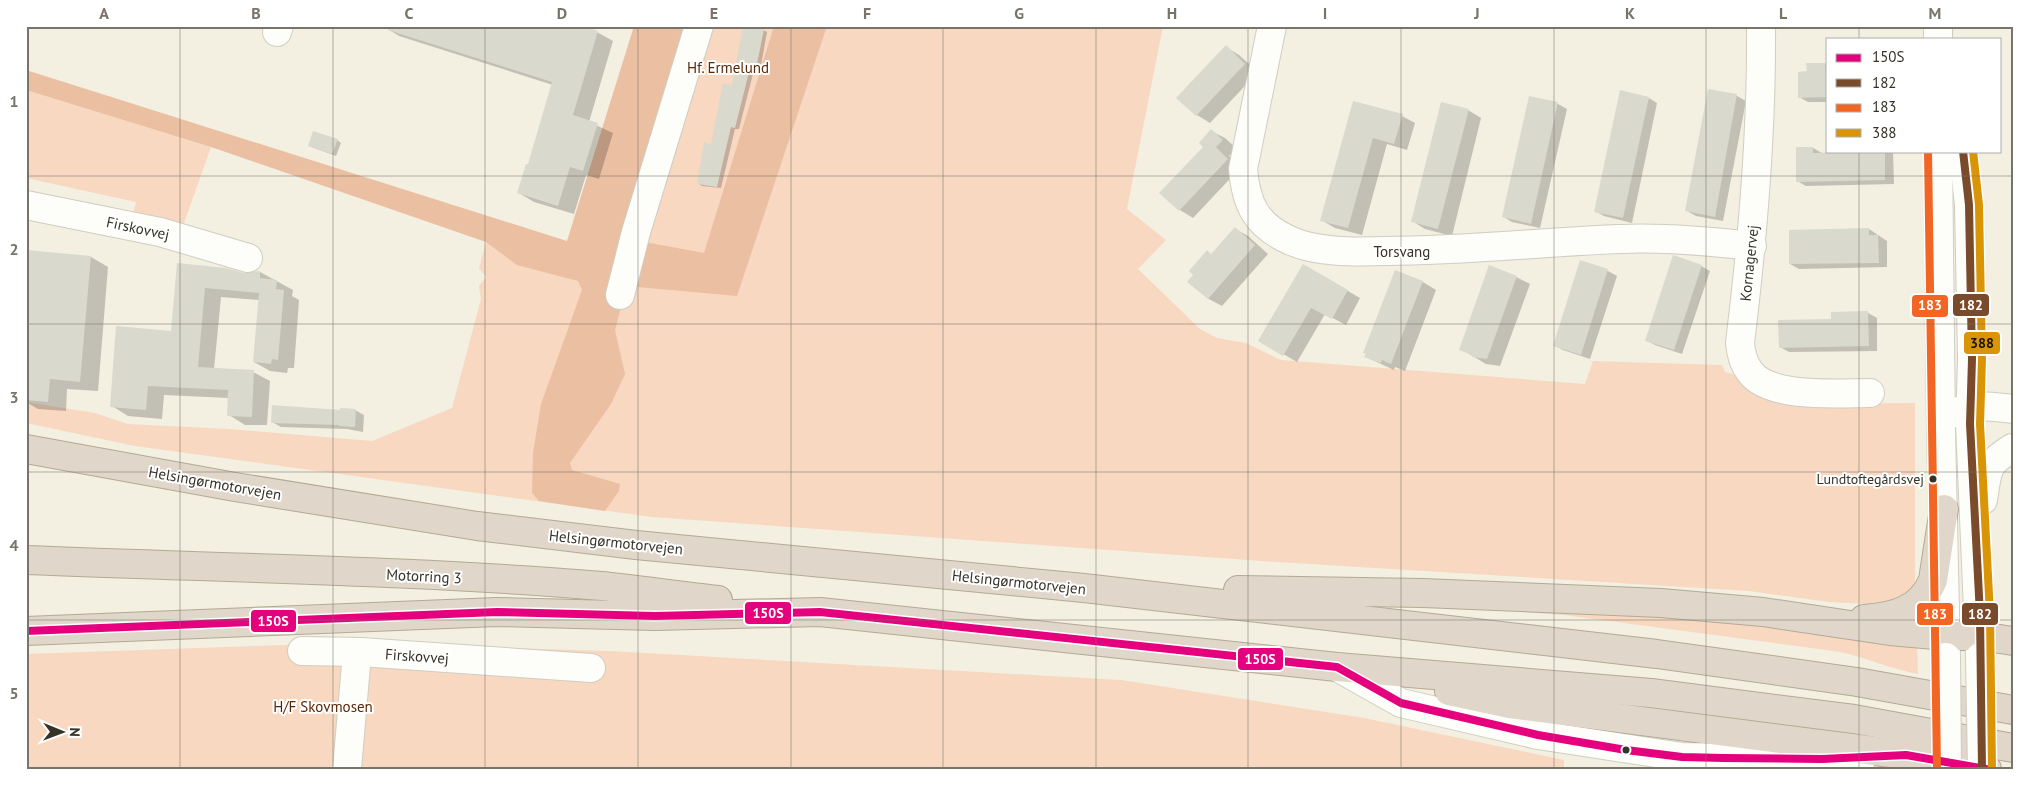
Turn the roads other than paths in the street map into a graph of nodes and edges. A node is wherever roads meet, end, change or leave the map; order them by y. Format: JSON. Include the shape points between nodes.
{"nodes":[{"id":1,"x":699,"y":26,"type":"edge"},
{"id":2,"x":1272,"y":26,"type":"edge"},
{"id":3,"x":1761,"y":26,"type":"edge"},
{"id":4,"x":1938,"y":152,"type":"edge"},
{"id":5,"x":1963,"y":152,"type":"edge"},
{"id":6,"x":26,"y":205,"type":"edge"},
{"id":7,"x":1752,"y":246,"type":"junction"},
{"id":8,"x":248,"y":258,"type":"dead end"},
{"id":9,"x":620,"y":295,"type":"dead end"},
{"id":10,"x":1870,"y":393,"type":"dead end"},
{"id":11,"x":2013,"y":408,"type":"edge"},
{"id":12,"x":1960,"y":418,"type":"junction"},
{"id":13,"x":26,"y":449,"type":"edge"},
{"id":14,"x":2012,"y":449,"type":"edge"},
{"id":15,"x":1944,"y":510,"type":"junction"},
{"id":16,"x":1976,"y":552,"type":"junction"},
{"id":17,"x":26,"y":560,"type":"edge"},
{"id":18,"x":1084,"y":588,"type":"junction"},
{"id":19,"x":820,"y":612,"type":"junction"},
{"id":20,"x":1830,"y":621,"type":"junction"},
{"id":21,"x":26,"y":631,"type":"edge"},
{"id":22,"x":2013,"y":641,"type":"edge"},
{"id":23,"x":1963,"y":650,"type":"junction"},
{"id":24,"x":302,"y":651,"type":"dead end"},
{"id":25,"x":361,"y":652,"type":"junction"},
{"id":26,"x":1337,"y":667,"type":"junction"},
{"id":27,"x":590,"y":668,"type":"dead end"},
{"id":28,"x":2013,"y":710,"type":"edge"},
{"id":29,"x":2013,"y":748,"type":"edge"},
{"id":30,"x":347,"y":769,"type":"edge"},
{"id":31,"x":1947,"y":769,"type":"edge"},
{"id":32,"x":1982,"y":769,"type":"edge"},
{"id":33,"x":1987,"y":769,"type":"edge"}],
"edges":[{"from":1,"to":9,"type":"street"},
{"from":2,"to":7,"type":"street","name":"Torsvang","via":[[1243,169],[1245,191],[1255,212],[1272,231],[1291,241],[1346,252],[1435,251],[1666,238]]},
{"from":3,"to":7,"type":"street","name":"Kornagervej","via":[[1758,164]]},
{"from":4,"to":12,"type":"street","via":[[1940,390]]},
{"from":5,"to":12,"type":"street","via":[[1969,205],[1972,359]]},
{"from":6,"to":8,"type":"street","name":"Firskovvej","via":[[160,232]]},
{"from":7,"to":10,"type":"street","name":"Kornagervej","via":[[1740,343],[1742,359],[1751,374],[1789,392]]},
{"from":11,"to":12,"type":"street"},
{"from":12,"to":14,"type":"street"},
{"from":12,"to":15,"type":"street"},
{"from":12,"to":16,"type":"street"},
{"from":13,"to":18,"type":"highway","name":"Helsingørmotorvejen","via":[[476,526],[636,545]]},
{"from":14,"to":16,"type":"street","via":[[1995,459],[1988,468]]},
{"from":15,"to":20,"type":"highway","via":[[1933,580],[1918,604],[1886,617]]},
{"from":15,"to":23,"type":"street"},
{"from":16,"to":23,"type":"street"},
{"from":17,"to":19,"type":"highway","name":"Motorring 3","via":[[405,574],[602,586]]},
{"from":18,"to":20,"type":"highway","via":[[1413,593],[1642,602]]},
{"from":18,"to":28,"type":"highway","name":"Helsingørmotorvejen","via":[[1657,654],[1857,682]]},
{"from":19,"to":21,"type":"highway","via":[[655,616],[497,612]]},
{"from":19,"to":26,"type":"highway"},
{"from":20,"to":23,"type":"highway","via":[[1890,631]]},
{"from":22,"to":23,"type":"highway"},
{"from":23,"to":31,"type":"street","bridge":true},
{"from":23,"to":32,"type":"street","bridge":true,"via":[[1981,736]]},
{"from":24,"to":25,"type":"street","name":"Firskovvej"},
{"from":25,"to":27,"type":"street","name":"Firskovvej"},
{"from":25,"to":30,"type":"street","via":[[356,665]]},
{"from":26,"to":29,"type":"highway","via":[[1651,693],[1854,719]]},
{"from":26,"to":33,"type":"highway","via":[[1510,704],[1906,755]]}]}
